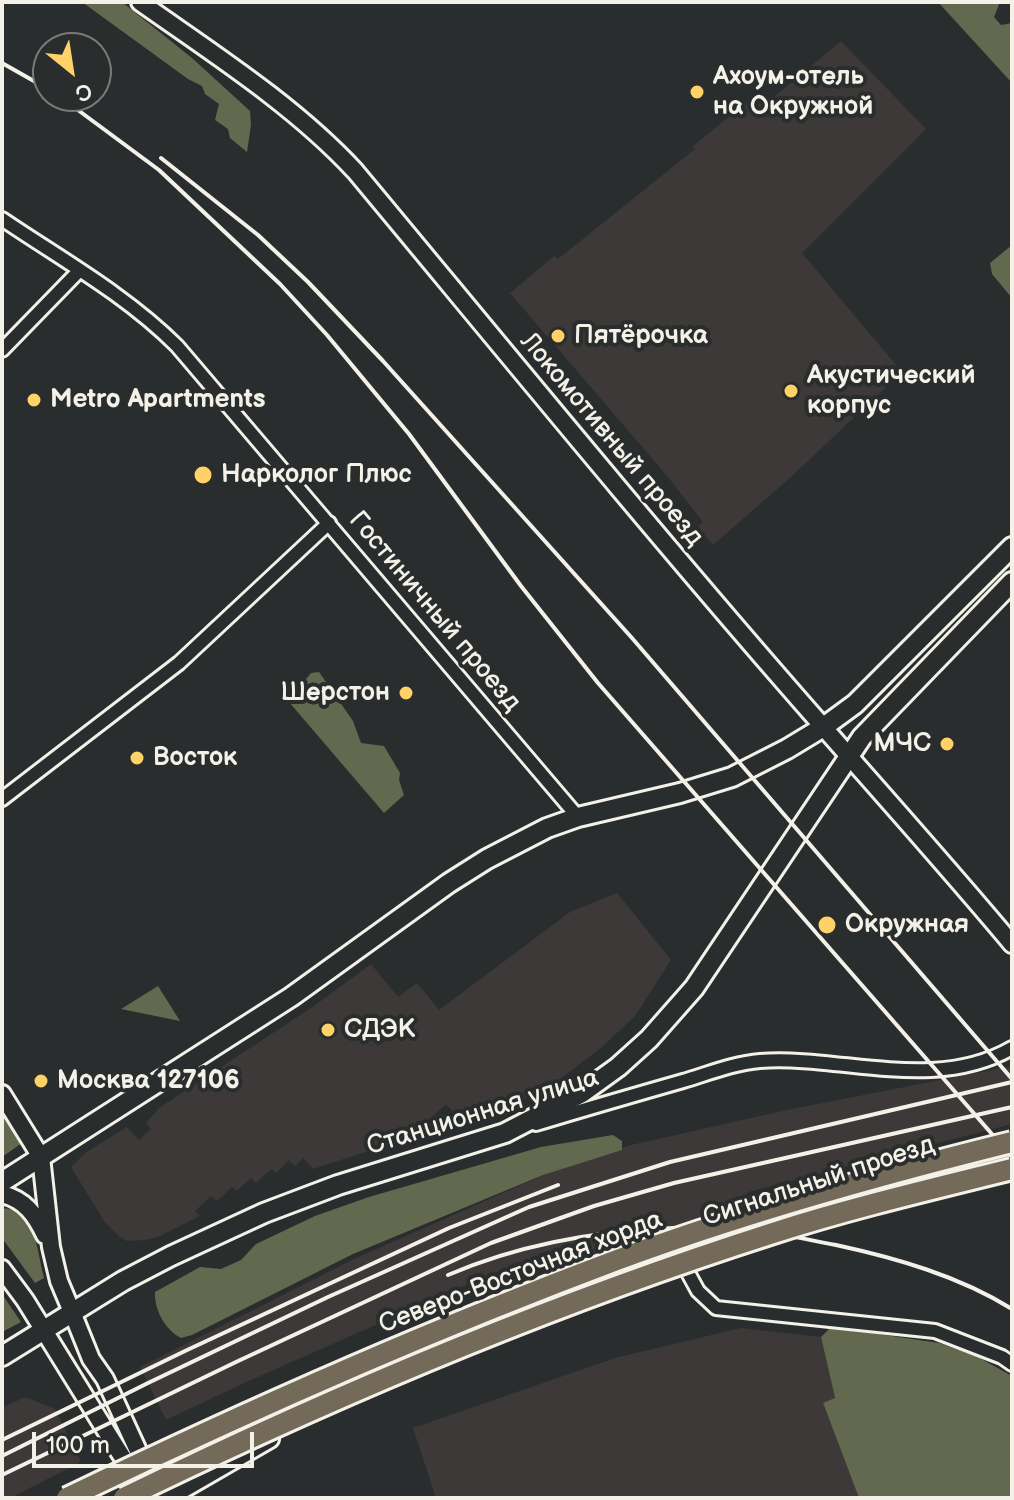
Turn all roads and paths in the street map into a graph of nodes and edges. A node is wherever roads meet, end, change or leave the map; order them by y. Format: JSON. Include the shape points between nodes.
{"nodes":[{"id":1,"x":140,"y":2,"type":"edge"},
{"id":2,"x":2,"y":219,"type":"edge"},
{"id":3,"x":79,"y":271,"type":"junction"},
{"id":4,"x":2,"y":350,"type":"edge"},
{"id":5,"x":329,"y":523,"type":"junction"},
{"id":6,"x":1012,"y":547,"type":"edge"},
{"id":7,"x":1012,"y":582,"type":"edge"},
{"id":8,"x":825,"y":726,"type":"junction"},
{"id":9,"x":849,"y":755,"type":"junction"},
{"id":10,"x":2,"y":799,"type":"edge"},
{"id":11,"x":578,"y":817,"type":"junction"},
{"id":12,"x":1012,"y":944,"type":"edge"},
{"id":13,"x":1012,"y":1048,"type":"edge"},
{"id":14,"x":2,"y":1094,"type":"edge"},
{"id":15,"x":505,"y":1133,"type":"junction"},
{"id":16,"x":1012,"y":1144,"type":"edge"},
{"id":17,"x":41,"y":1157,"type":"junction"},
{"id":18,"x":1012,"y":1169,"type":"edge"},
{"id":19,"x":2,"y":1182,"type":"edge"},
{"id":20,"x":2,"y":1194,"type":"edge"},
{"id":21,"x":51,"y":1247,"type":"junction"},
{"id":22,"x":678,"y":1253,"type":"junction"},
{"id":23,"x":2,"y":1269,"type":"edge"},
{"id":24,"x":72,"y":1312,"type":"junction"},
{"id":25,"x":43,"y":1330,"type":"junction"},
{"id":26,"x":2,"y":1356,"type":"edge"},
{"id":27,"x":1012,"y":1364,"type":"edge"},
{"id":28,"x":67,"y":1498,"type":"edge"},
{"id":29,"x":124,"y":1498,"type":"edge"},
{"id":30,"x":165,"y":1498,"type":"edge"}],
"edges":[{"from":1,"to":8,"type":"street","name":"Локомотивный проезд","via":[[341,156],[575,438]]},
{"from":2,"to":3,"type":"street","name":"Гостиничный проезд"},
{"from":3,"to":4,"type":"street"},
{"from":3,"to":5,"type":"street","name":"Гостиничный проезд","via":[[141,313],[177,346]]},
{"from":5,"to":10,"type":"street","via":[[179,663]]},
{"from":5,"to":11,"type":"street","name":"Гостиничный проезд"},
{"from":6,"to":8,"type":"main road","via":[[855,704]]},
{"from":7,"to":9,"type":"main road"},
{"from":8,"to":9,"type":"street","name":"Локомотивный проезд"},
{"from":8,"to":11,"type":"main road","via":[[732,777]]},
{"from":9,"to":12,"type":"street","name":"Локомотивный проезд"},
{"from":9,"to":15,"type":"main road","via":[[700,980],[658,1030],[582,1093]]},
{"from":11,"to":17,"type":"main road","via":[[547,828],[449,883],[291,997]]},
{"from":13,"to":15,"type":"street","name":"Станционная улица","via":[[926,1070],[757,1061]]},
{"from":14,"to":17,"type":"street"},
{"from":15,"to":24,"type":"main road","name":"Станционная улица","via":[[264,1213],[171,1256]]},
{"from":16,"to":22,"type":"street","name":"Сигнальный проезд"},
{"from":16,"to":28,"type":"main road","name":"Северо-Восточная хорда","bridge":true,"via":[[918,1165],[618,1260],[231,1418]]},
{"from":17,"to":19,"type":"main road"},
{"from":17,"to":21,"type":"street"},
{"from":18,"to":29,"type":"main road","name":"Северо-Восточная хорда","bridge":true,"via":[[774,1233],[627,1283],[245,1439]]},
{"from":20,"to":21,"type":"street","via":[[32,1211]]},
{"from":21,"to":24,"type":"street"},
{"from":22,"to":27,"type":"street","via":[[698,1291],[716,1308],[935,1331]]},
{"from":22,"to":30,"type":"street","name":"Сигнальный проезд","via":[[483,1329],[379,1378]]},
{"from":23,"to":25,"type":"street"},
{"from":24,"to":25,"type":"main road","name":"Станционная улица"},
{"from":24,"to":30,"type":"street","via":[[91,1359]]},
{"from":25,"to":26,"type":"main road","name":"Станционная улица"},
{"from":25,"to":30,"type":"street","via":[[125,1461]]}]}
